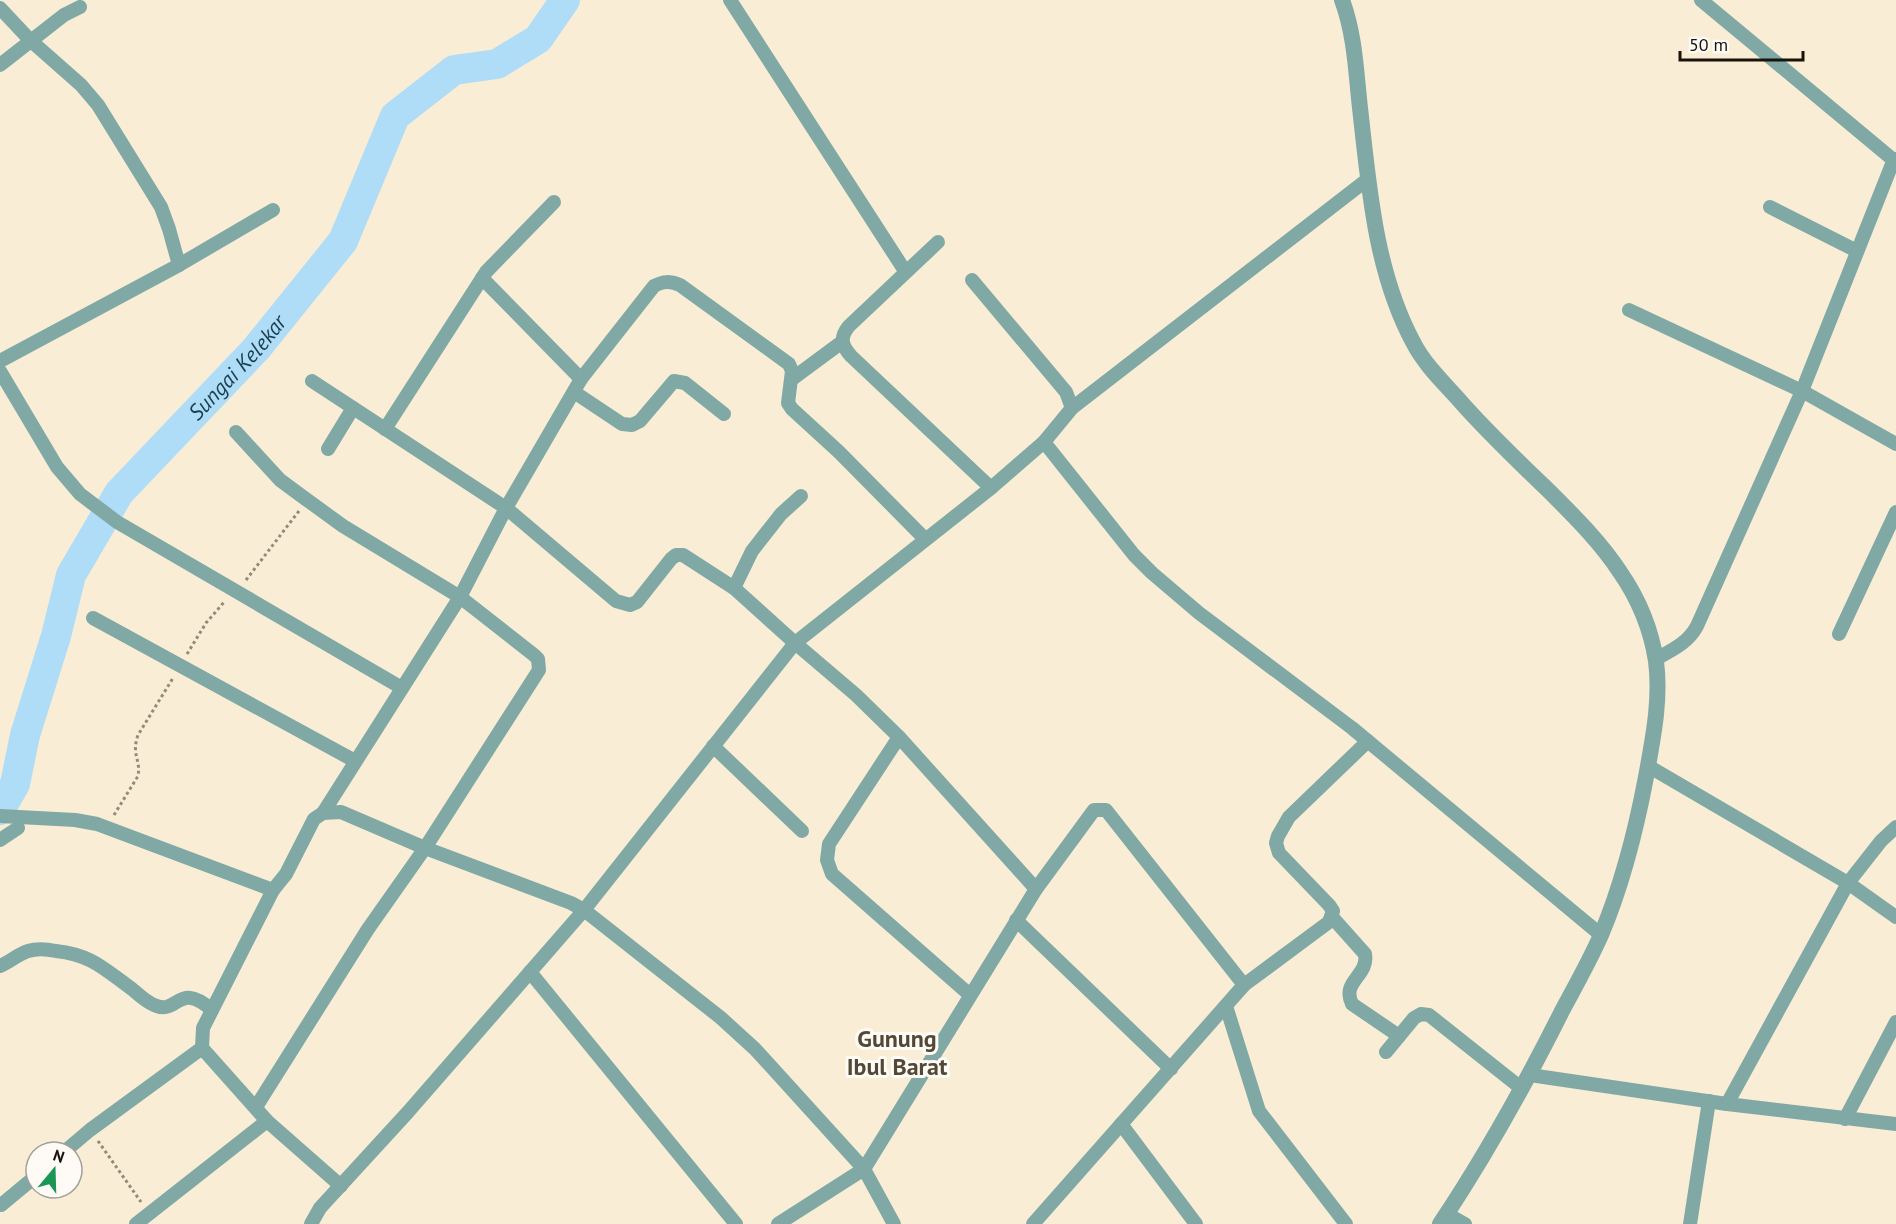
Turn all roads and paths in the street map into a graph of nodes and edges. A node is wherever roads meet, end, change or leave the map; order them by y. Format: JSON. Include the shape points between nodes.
{"nodes":[{"id":1,"x":730,"y":0,"type":"edge"},
{"id":2,"x":1342,"y":0,"type":"edge"},
{"id":3,"x":1701,"y":0,"type":"edge"},
{"id":4,"x":80,"y":7,"type":"dead end"},
{"id":5,"x":0,"y":8,"type":"edge"},
{"id":6,"x":30,"y":39,"type":"junction"},
{"id":7,"x":0,"y":65,"type":"edge"},
{"id":8,"x":1895,"y":160,"type":"edge"},
{"id":9,"x":1368,"y":179,"type":"junction"},
{"id":10,"x":554,"y":202,"type":"dead end"},
{"id":11,"x":1770,"y":207,"type":"dead end"},
{"id":12,"x":273,"y":210,"type":"dead end"},
{"id":13,"x":938,"y":242,"type":"dead end"},
{"id":14,"x":1857,"y":250,"type":"junction"},
{"id":15,"x":179,"y":265,"type":"junction"},
{"id":16,"x":905,"y":271,"type":"junction"},
{"id":17,"x":482,"y":278,"type":"junction"},
{"id":18,"x":972,"y":280,"type":"dead end"},
{"id":19,"x":1629,"y":310,"type":"dead end"},
{"id":20,"x":842,"y":342,"type":"junction"},
{"id":21,"x":0,"y":361,"type":"edge"},
{"id":22,"x":0,"y":371,"type":"edge"},
{"id":23,"x":581,"y":379,"type":"junction"},
{"id":24,"x":792,"y":379,"type":"junction"},
{"id":25,"x":312,"y":381,"type":"dead end"},
{"id":26,"x":573,"y":392,"type":"junction"},
{"id":27,"x":1802,"y":392,"type":"junction"},
{"id":28,"x":353,"y":408,"type":"junction"},
{"id":29,"x":1072,"y":408,"type":"junction"},
{"id":30,"x":724,"y":414,"type":"dead end"},
{"id":31,"x":385,"y":429,"type":"junction"},
{"id":32,"x":236,"y":432,"type":"dead end"},
{"id":33,"x":1044,"y":442,"type":"junction"},
{"id":34,"x":1896,"y":444,"type":"edge"},
{"id":35,"x":328,"y":449,"type":"dead end"},
{"id":36,"x":991,"y":488,"type":"junction"},
{"id":37,"x":801,"y":496,"type":"dead end"},
{"id":38,"x":506,"y":508,"type":"junction"},
{"id":39,"x":1896,"y":512,"type":"edge"},
{"id":40,"x":925,"y":539,"type":"junction"},
{"id":41,"x":734,"y":588,"type":"junction"},
{"id":42,"x":460,"y":597,"type":"junction"},
{"id":43,"x":93,"y":618,"type":"dead end"},
{"id":44,"x":1839,"y":634,"type":"dead end"},
{"id":45,"x":795,"y":643,"type":"junction"},
{"id":46,"x":1656,"y":659,"type":"junction"},
{"id":47,"x":402,"y":688,"type":"junction"},
{"id":48,"x":898,"y":737,"type":"junction"},
{"id":49,"x":1368,"y":741,"type":"junction"},
{"id":50,"x":713,"y":746,"type":"junction"},
{"id":51,"x":355,"y":762,"type":"junction"},
{"id":52,"x":1648,"y":766,"type":"junction"},
{"id":53,"x":323,"y":813,"type":"junction"},
{"id":54,"x":0,"y":816,"type":"edge"},
{"id":55,"x":1896,"y":827,"type":"edge"},
{"id":56,"x":18,"y":828,"type":"dead end"},
{"id":57,"x":802,"y":831,"type":"dead end"},
{"id":58,"x":0,"y":840,"type":"edge"},
{"id":59,"x":425,"y":848,"type":"junction"},
{"id":60,"x":1848,"y":883,"type":"junction"},
{"id":61,"x":1036,"y":889,"type":"junction"},
{"id":62,"x":273,"y":890,"type":"junction"},
{"id":63,"x":584,"y":910,"type":"junction"},
{"id":64,"x":1332,"y":917,"type":"junction"},
{"id":65,"x":1896,"y":917,"type":"edge"},
{"id":66,"x":1016,"y":920,"type":"junction"},
{"id":67,"x":1601,"y":935,"type":"junction"},
{"id":68,"x":0,"y":966,"type":"edge"},
{"id":69,"x":530,"y":972,"type":"junction"},
{"id":70,"x":1244,"y":985,"type":"junction"},
{"id":71,"x":970,"y":994,"type":"junction"},
{"id":72,"x":1226,"y":1006,"type":"junction"},
{"id":73,"x":212,"y":1011,"type":"junction"},
{"id":74,"x":1896,"y":1022,"type":"edge"},
{"id":75,"x":1399,"y":1036,"type":"junction"},
{"id":76,"x":202,"y":1048,"type":"junction"},
{"id":77,"x":1386,"y":1052,"type":"dead end"},
{"id":78,"x":1172,"y":1069,"type":"junction"},
{"id":79,"x":1526,"y":1082,"type":"junction"},
{"id":80,"x":1708,"y":1101,"type":"junction"},
{"id":81,"x":1727,"y":1104,"type":"junction"},
{"id":82,"x":256,"y":1107,"type":"junction"},
{"id":83,"x":1845,"y":1119,"type":"junction"},
{"id":84,"x":267,"y":1121,"type":"junction"},
{"id":85,"x":1121,"y":1124,"type":"junction"},
{"id":86,"x":1896,"y":1124,"type":"edge"},
{"id":87,"x":90,"y":1130,"type":"junction"},
{"id":88,"x":78,"y":1140,"type":"edge"},
{"id":89,"x":864,"y":1169,"type":"junction"},
{"id":90,"x":24,"y":1186,"type":"edge"},
{"id":91,"x":341,"y":1186,"type":"junction"},
{"id":92,"x":1,"y":1205,"type":"edge"},
{"id":93,"x":149,"y":1214,"type":"junction"},
{"id":94,"x":1443,"y":1219,"type":"edge"},
{"id":95,"x":136,"y":1224,"type":"edge"},
{"id":96,"x":311,"y":1224,"type":"edge"},
{"id":97,"x":736,"y":1224,"type":"edge"},
{"id":98,"x":778,"y":1224,"type":"edge"},
{"id":99,"x":894,"y":1224,"type":"edge"},
{"id":100,"x":1033,"y":1224,"type":"edge"},
{"id":101,"x":1196,"y":1224,"type":"edge"},
{"id":102,"x":1346,"y":1224,"type":"edge"},
{"id":103,"x":1465,"y":1224,"type":"edge"},
{"id":104,"x":1690,"y":1224,"type":"edge"}],
"edges":[{"from":1,"to":16,"type":"street"},
{"from":2,"to":9,"type":"street","via":[[1353,36]]},
{"from":3,"to":8,"type":"street"},
{"from":4,"to":6,"type":"street"},
{"from":5,"to":6,"type":"street"},
{"from":6,"to":7,"type":"street"},
{"from":6,"to":15,"type":"street","via":[[98,105],[161,207]]},
{"from":8,"to":14,"type":"street"},
{"from":9,"to":29,"type":"street"},
{"from":9,"to":46,"type":"street","via":[[1393,296],[1414,344],[1441,381],[1481,424],[1593,536],[1635,596]]},
{"from":10,"to":17,"type":"street"},
{"from":11,"to":14,"type":"street"},
{"from":12,"to":15,"type":"street"},
{"from":13,"to":16,"type":"street"},
{"from":14,"to":27,"type":"street"},
{"from":15,"to":21,"type":"street"},
{"from":16,"to":20,"type":"street","via":[[849,326]]},
{"from":17,"to":23,"type":"street"},
{"from":17,"to":31,"type":"street"},
{"from":18,"to":29,"type":"street","via":[[1066,392]]},
{"from":19,"to":27,"type":"street"},
{"from":20,"to":24,"type":"street"},
{"from":20,"to":36,"type":"street","via":[[851,356]]},
{"from":22,"to":47,"type":"street","via":[[57,467],[80,494],[117,522]]},
{"from":23,"to":24,"type":"street","via":[[654,286],[670,281],[789,364]]},
{"from":23,"to":26,"type":"street"},
{"from":24,"to":40,"type":"street","via":[[788,403],[792,409]]},
{"from":25,"to":28,"type":"street"},
{"from":26,"to":30,"type":"street","via":[[622,424],[632,425],[640,421],[674,381],[680,381]]},
{"from":26,"to":38,"type":"street"},
{"from":27,"to":34,"type":"street"},
{"from":27,"to":46,"type":"street","via":[[1692,636]]},
{"from":28,"to":31,"type":"street"},
{"from":28,"to":35,"type":"street"},
{"from":29,"to":33,"type":"street"},
{"from":31,"to":38,"type":"street"},
{"from":32,"to":42,"type":"street","via":[[280,480],[307,500]]},
{"from":33,"to":36,"type":"street"},
{"from":33,"to":49,"type":"street","via":[[1152,573]]},
{"from":36,"to":40,"type":"street"},
{"from":37,"to":41,"type":"street","via":[[752,551]]},
{"from":38,"to":41,"type":"street","via":[[623,604],[637,602],[676,555],[688,557]]},
{"from":38,"to":42,"type":"street"},
{"from":39,"to":44,"type":"street"},
{"from":40,"to":45,"type":"street"},
{"from":41,"to":45,"type":"street"},
{"from":42,"to":47,"type":"street"},
{"from":42,"to":59,"type":"street","via":[[534,655],[539,670]]},
{"from":43,"to":51,"type":"street"},
{"from":45,"to":48,"type":"street"},
{"from":45,"to":50,"type":"street"},
{"from":46,"to":52,"type":"street","via":[[1658,693]]},
{"from":47,"to":51,"type":"street"},
{"from":48,"to":61,"type":"street"},
{"from":48,"to":71,"type":"street","via":[[829,844],[827,861],[832,874]]},
{"from":49,"to":64,"type":"street","via":[[1289,817],[1276,843],[1279,853],[1329,905]]},
{"from":49,"to":67,"type":"street"},
{"from":50,"to":57,"type":"street"},
{"from":50,"to":63,"type":"street"},
{"from":51,"to":53,"type":"street"},
{"from":52,"to":60,"type":"street"},
{"from":52,"to":67,"type":"street","via":[[1626,860]]},
{"from":53,"to":59,"type":"street","via":[[341,812]]},
{"from":53,"to":62,"type":"street","via":[[314,819],[286,874]]},
{"from":54,"to":62,"type":"street","via":[[75,820],[116,831]]},
{"from":55,"to":60,"type":"street"},
{"from":56,"to":58,"type":"street"},
{"from":59,"to":63,"type":"street"},
{"from":59,"to":82,"type":"street","via":[[368,929]]},
{"from":60,"to":65,"type":"street"},
{"from":60,"to":81,"type":"street"},
{"from":61,"to":66,"type":"street"},
{"from":61,"to":70,"type":"street","via":[[1089,814],[1106,810]]},
{"from":62,"to":73,"type":"street"},
{"from":63,"to":69,"type":"street"},
{"from":63,"to":89,"type":"street","via":[[755,1049]]},
{"from":64,"to":70,"type":"street"},
{"from":64,"to":75,"type":"street","via":[[1365,954],[1363,970],[1349,989],[1352,1005]]},
{"from":66,"to":71,"type":"street"},
{"from":66,"to":78,"type":"street"},
{"from":67,"to":79,"type":"street"},
{"from":68,"to":73,"type":"street","via":[[29,950],[76,954],[90,958],[155,1006],[170,1006],[190,997]]},
{"from":69,"to":91,"type":"street"},
{"from":69,"to":97,"type":"street"},
{"from":70,"to":72,"type":"street"},
{"from":71,"to":89,"type":"street"},
{"from":72,"to":78,"type":"street"},
{"from":72,"to":102,"type":"street","via":[[1259,1111]]},
{"from":73,"to":76,"type":"street","via":[[203,1028]]},
{"from":74,"to":83,"type":"street"},
{"from":75,"to":77,"type":"street"},
{"from":75,"to":79,"type":"street","via":[[1414,1018],[1429,1015]]},
{"from":76,"to":82,"type":"street"},
{"from":76,"to":87,"type":"street"},
{"from":78,"to":85,"type":"street"},
{"from":79,"to":80,"type":"street"},
{"from":79,"to":94,"type":"street"},
{"from":80,"to":81,"type":"street"},
{"from":80,"to":104,"type":"street"},
{"from":81,"to":83,"type":"street"},
{"from":82,"to":84,"type":"street"},
{"from":83,"to":86,"type":"street"},
{"from":84,"to":91,"type":"street"},
{"from":84,"to":93,"type":"street"},
{"from":85,"to":100,"type":"street"},
{"from":85,"to":101,"type":"street"},
{"from":87,"to":88,"type":"street"},
{"from":87,"to":93,"type":"path"},
{"from":89,"to":98,"type":"street"},
{"from":89,"to":99,"type":"street"},
{"from":90,"to":92,"type":"street"},
{"from":91,"to":96,"type":"street"},
{"from":93,"to":95,"type":"street"},
{"from":94,"to":103,"type":"street"}]}
